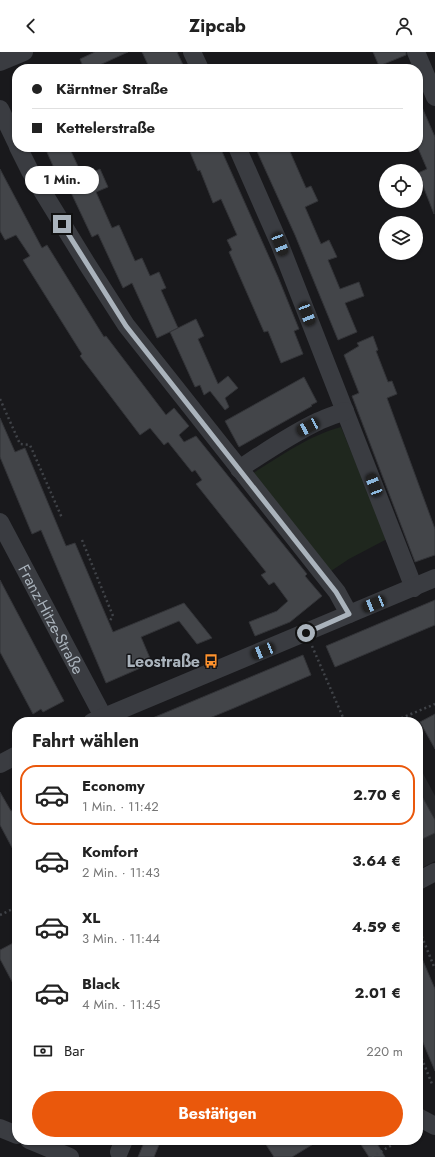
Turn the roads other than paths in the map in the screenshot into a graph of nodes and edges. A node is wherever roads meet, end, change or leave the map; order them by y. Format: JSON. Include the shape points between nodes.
{"nodes":[{"id":1,"x":24,"y":52,"type":"edge"},
{"id":2,"x":192,"y":52,"type":"edge"},
{"id":3,"x":416,"y":52,"type":"edge"},
{"id":4,"x":0,"y":62,"type":"edge"},
{"id":5,"x":198,"y":64,"type":"edge"},
{"id":6,"x":421,"y":64,"type":"edge"},
{"id":7,"x":423,"y":69,"type":"edge"},
{"id":8,"x":435,"y":97,"type":"edge"},
{"id":9,"x":0,"y":109,"type":"edge"},
{"id":10,"x":12,"y":134,"type":"edge"},
{"id":11,"x":21,"y":152,"type":"edge"},
{"id":12,"x":239,"y":152,"type":"edge"},
{"id":13,"x":345,"y":411,"type":"junction"},
{"id":14,"x":239,"y":469,"type":"junction"},
{"id":15,"x":0,"y":522,"type":"edge"},
{"id":16,"x":435,"y":578,"type":"edge"},
{"id":17,"x":414,"y":588,"type":"junction"},
{"id":18,"x":349,"y":614,"type":"junction"},
{"id":19,"x":98,"y":717,"type":"edge"},
{"id":20,"x":107,"y":717,"type":"edge"},
{"id":21,"x":12,"y":758,"type":"edge"},
{"id":22,"x":0,"y":764,"type":"edge"},
{"id":23,"x":435,"y":872,"type":"edge"},
{"id":24,"x":423,"y":878,"type":"edge"},
{"id":25,"x":423,"y":1120,"type":"edge"},
{"id":26,"x":435,"y":1126,"type":"edge"},
{"id":27,"x":0,"y":1128,"type":"edge"},
{"id":28,"x":12,"y":1133,"type":"edge"},
{"id":29,"x":41,"y":1145,"type":"edge"},
{"id":30,"x":70,"y":1157,"type":"edge"}],
"edges":[{"from":1,"to":4,"type":"street"},
{"from":2,"to":5,"type":"street"},
{"from":3,"to":6,"type":"street"},
{"from":7,"to":8,"type":"street"},
{"from":9,"to":10,"type":"street"},
{"from":11,"to":14,"type":"street","via":[[126,326]]},
{"from":12,"to":13,"type":"street","via":[[280,244]]},
{"from":13,"to":14,"type":"street","via":[[296,433]]},
{"from":13,"to":17,"type":"street"},
{"from":14,"to":18,"type":"street","via":[[336,592]]},
{"from":15,"to":19,"type":"street","name":"Franz-Hitze-Straße"},
{"from":16,"to":17,"type":"street"},
{"from":17,"to":18,"type":"street"},
{"from":18,"to":20,"type":"street"},
{"from":21,"to":22,"type":"street"},
{"from":23,"to":24,"type":"street"},
{"from":25,"to":26,"type":"street"},
{"from":27,"to":28,"type":"street"},
{"from":29,"to":30,"type":"street"}]}
